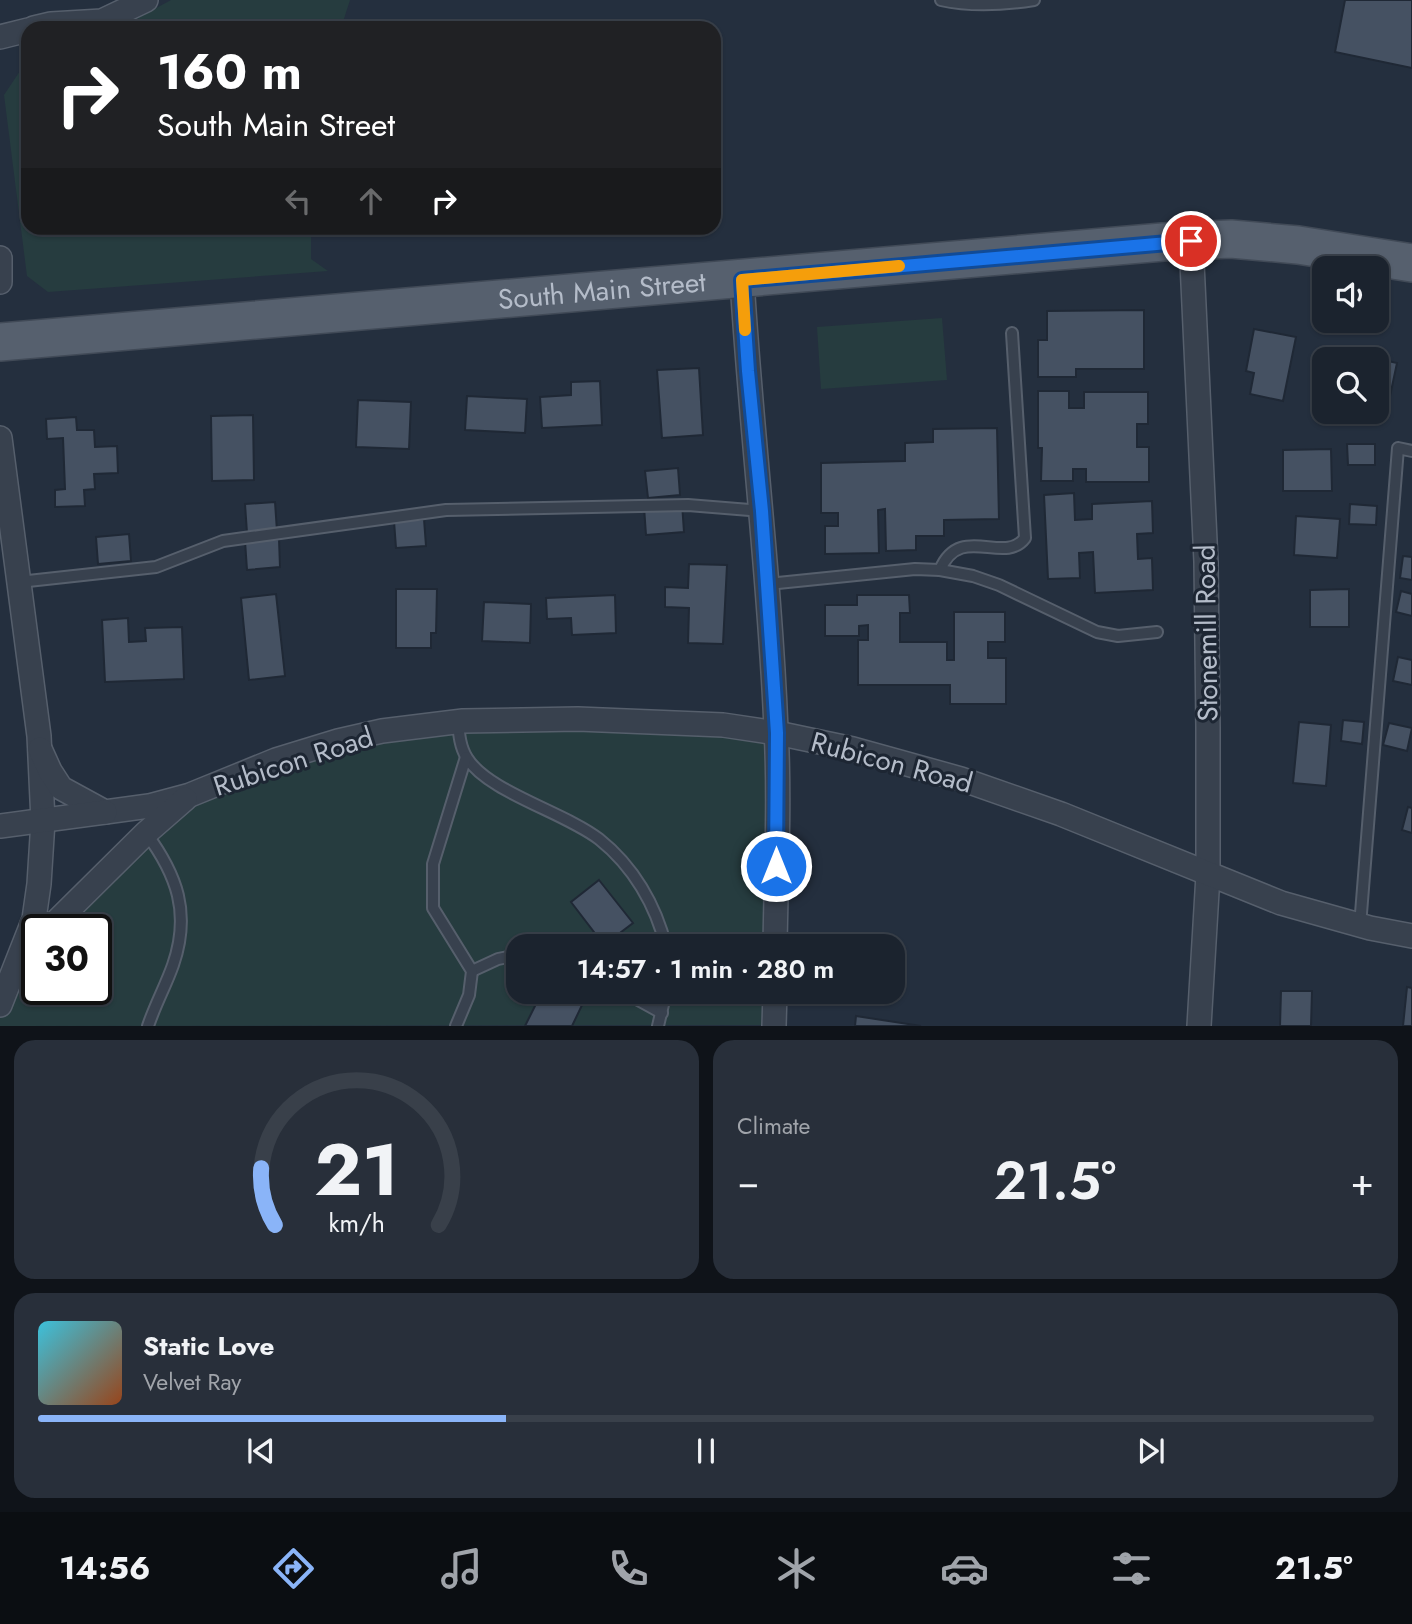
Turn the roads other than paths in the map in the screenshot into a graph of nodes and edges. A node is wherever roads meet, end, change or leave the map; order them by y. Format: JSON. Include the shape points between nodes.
{"nodes":[{"id":1,"x":941,"y":0,"type":"edge"},
{"id":2,"x":1034,"y":0,"type":"edge"},
{"id":3,"x":138,"y":2,"type":"edge"},
{"id":4,"x":102,"y":21,"type":"edge"},
{"id":5,"x":21,"y":32,"type":"edge"},
{"id":6,"x":0,"y":37,"type":"edge"},
{"id":7,"x":1191,"y":241,"type":"junction"},
{"id":8,"x":0,"y":258,"type":"edge"},
{"id":9,"x":1412,"y":263,"type":"edge"},
{"id":10,"x":742,"y":280,"type":"junction"},
{"id":11,"x":0,"y":282,"type":"edge"},
{"id":12,"x":1012,"y":333,"type":"dead end"},
{"id":13,"x":0,"y":342,"type":"edge"},
{"id":14,"x":0,"y":438,"type":"edge"},
{"id":15,"x":1412,"y":450,"type":"edge"},
{"id":16,"x":762,"y":511,"type":"junction"},
{"id":17,"x":940,"y":570,"type":"junction"},
{"id":18,"x":19,"y":582,"type":"junction"},
{"id":19,"x":768,"y":584,"type":"junction"},
{"id":20,"x":1157,"y":632,"type":"dead end"},
{"id":21,"x":458,"y":722,"type":"junction"},
{"id":22,"x":777,"y":733,"type":"junction"},
{"id":23,"x":40,"y":749,"type":"junction"},
{"id":24,"x":466,"y":757,"type":"junction"},
{"id":25,"x":190,"y":795,"type":"junction"},
{"id":26,"x":105,"y":812,"type":"junction"},
{"id":27,"x":43,"y":823,"type":"junction"},
{"id":28,"x":0,"y":825,"type":"edge"},
{"id":29,"x":146,"y":833,"type":"junction"},
{"id":30,"x":1208,"y":875,"type":"junction"},
{"id":31,"x":64,"y":914,"type":"edge"},
{"id":32,"x":1360,"y":926,"type":"junction"},
{"id":33,"x":663,"y":934,"type":"edge"},
{"id":34,"x":775,"y":934,"type":"edge"},
{"id":35,"x":1412,"y":936,"type":"edge"},
{"id":36,"x":506,"y":957,"type":"edge"},
{"id":37,"x":20,"y":958,"type":"joint"},
{"id":38,"x":472,"y":971,"type":"junction"},
{"id":39,"x":646,"y":1004,"type":"edge"},
{"id":40,"x":664,"y":1004,"type":"edge"},
{"id":41,"x":775,"y":1004,"type":"edge"},
{"id":42,"x":0,"y":1005,"type":"edge"},
{"id":43,"x":662,"y":1013,"type":"junction"},
{"id":44,"x":148,"y":1026,"type":"edge"},
{"id":45,"x":456,"y":1026,"type":"edge"},
{"id":46,"x":658,"y":1026,"type":"edge"},
{"id":47,"x":774,"y":1026,"type":"edge"},
{"id":48,"x":1199,"y":1026,"type":"edge"}],
"edges":[{"from":1,"to":2,"type":"lane","via":[[1006,5]]},
{"from":3,"to":4,"type":"street"},
{"from":5,"to":6,"type":"street"},
{"from":7,"to":9,"type":"main road","name":"South Main Street","via":[[1298,245]]},
{"from":7,"to":10,"type":"main road","name":"South Main Street"},
{"from":7,"to":30,"type":"street","name":"Stonemill Road","via":[[1206,562]]},
{"from":8,"to":11,"type":"street"},
{"from":10,"to":13,"type":"main road","name":"South Main Street"},
{"from":10,"to":16,"type":"street"},
{"from":12,"to":17,"type":"lane","via":[[1025,538],[1009,549],[965,546],[952,552]]},
{"from":14,"to":18,"type":"street"},
{"from":15,"to":32,"type":"lane","via":[[1398,448]]},
{"from":16,"to":18,"type":"lane","via":[[688,505],[446,510],[223,541],[156,567]]},
{"from":16,"to":19,"type":"street"},
{"from":17,"to":19,"type":"lane"},
{"from":17,"to":20,"type":"lane","via":[[999,585],[1097,632]]},
{"from":18,"to":23,"type":"street"},
{"from":19,"to":22,"type":"street"},
{"from":21,"to":22,"type":"street","name":"Rubicon Road","via":[[578,719],[723,725]]},
{"from":21,"to":24,"type":"lane"},
{"from":21,"to":25,"type":"street","name":"Rubicon Road","via":[[338,741]]},
{"from":22,"to":30,"type":"street","name":"Rubicon Road","via":[[961,779],[1061,814]]},
{"from":22,"to":34,"type":"street"},
{"from":23,"to":26,"type":"street","via":[[61,788]]},
{"from":23,"to":27,"type":"street"},
{"from":24,"to":33,"type":"lane","via":[[496,784],[600,840],[647,896]]},
{"from":24,"to":38,"type":"lane","via":[[433,864],[433,908]]},
{"from":25,"to":26,"type":"street","name":"Rubicon Road"},
{"from":25,"to":29,"type":"street","name":"Rubicon Road"},
{"from":26,"to":27,"type":"street","name":"Rubicon Road"},
{"from":27,"to":28,"type":"street","name":"Rubicon Road"},
{"from":27,"to":37,"type":"street","via":[[34,919]]},
{"from":29,"to":31,"type":"street","name":"Rubicon Road"},
{"from":29,"to":44,"type":"lane","via":[[177,884],[181,907],[181,937]]},
{"from":30,"to":32,"type":"street","name":"Rubicon Road"},
{"from":30,"to":48,"type":"street","name":"Stonemill Road"},
{"from":32,"to":35,"type":"street","name":"Rubicon Road"},
{"from":36,"to":38,"type":"lane"},
{"from":37,"to":42,"type":"street"},
{"from":38,"to":45,"type":"lane","via":[[469,995]]},
{"from":39,"to":43,"type":"lane"},
{"from":40,"to":43,"type":"lane"},
{"from":41,"to":47,"type":"street"},
{"from":43,"to":46,"type":"lane"}]}
